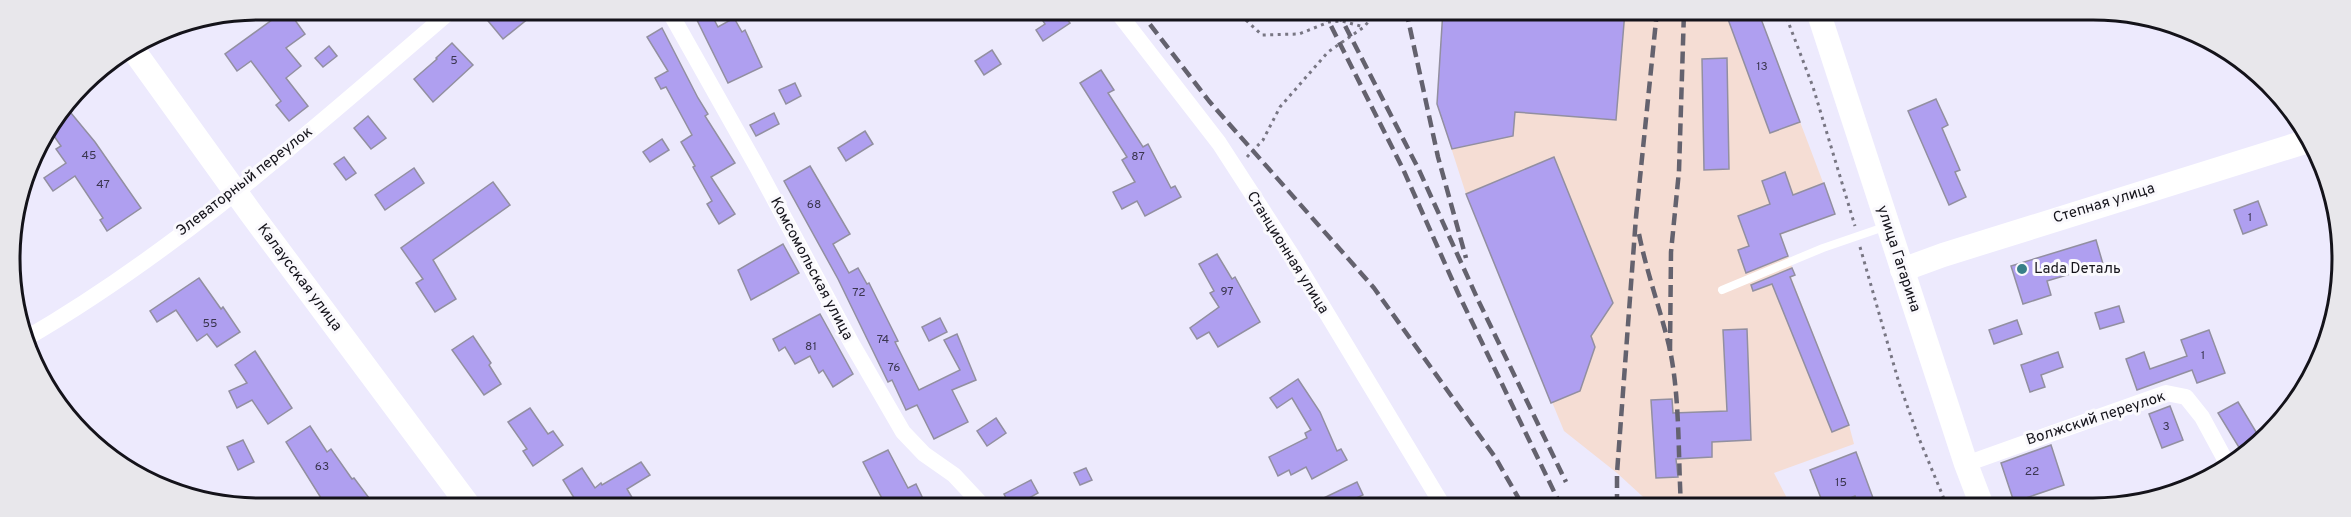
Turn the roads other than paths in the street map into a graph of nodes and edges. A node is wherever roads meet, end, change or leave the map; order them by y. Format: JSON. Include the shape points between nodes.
{"nodes":[{"id":1,"x":440,"y":20,"type":"edge"},
{"id":2,"x":674,"y":20,"type":"edge"},
{"id":3,"x":1124,"y":20,"type":"edge"},
{"id":4,"x":1821,"y":20,"type":"edge"},
{"id":5,"x":136,"y":54,"type":"edge"},
{"id":6,"x":2301,"y":143,"type":"edge"},
{"id":7,"x":237,"y":193,"type":"junction"},
{"id":8,"x":1887,"y":226,"type":"junction"},
{"id":9,"x":1902,"y":270,"type":"junction"},
{"id":10,"x":1722,"y":290,"type":"dead end"},
{"id":11,"x":32,"y":335,"type":"edge"},
{"id":12,"x":2224,"y":458,"type":"edge"},
{"id":13,"x":1966,"y":464,"type":"junction"},
{"id":14,"x":463,"y":498,"type":"edge"},
{"id":15,"x":976,"y":498,"type":"edge"},
{"id":16,"x":1438,"y":498,"type":"edge"},
{"id":17,"x":1979,"y":498,"type":"edge"}],
"edges":[{"from":1,"to":7,"type":"street","name":"Элеваторный переулок"},
{"from":2,"to":15,"type":"street","name":"Комсомольская улица","via":[[903,432]]},
{"from":3,"to":16,"type":"street","name":"Станционная улица","via":[[1219,143]]},
{"from":4,"to":8,"type":"street","name":"улица Гагарина"},
{"from":5,"to":7,"type":"street","name":"Калаусская улица"},
{"from":6,"to":9,"type":"street","name":"Степная улица"},
{"from":7,"to":11,"type":"street","name":"Элеваторный переулок","via":[[78,308]]},
{"from":7,"to":14,"type":"street","name":"Калаусская улица"},
{"from":8,"to":9,"type":"street","name":"улица Гагарина"},
{"from":8,"to":10,"type":"lane"},
{"from":9,"to":13,"type":"street","name":"улица Гагарина"},
{"from":12,"to":13,"type":"street","name":"Волжский переулок","via":[[2186,397],[2166,393]]},
{"from":13,"to":17,"type":"street","name":"улица Гагарина"}]}
